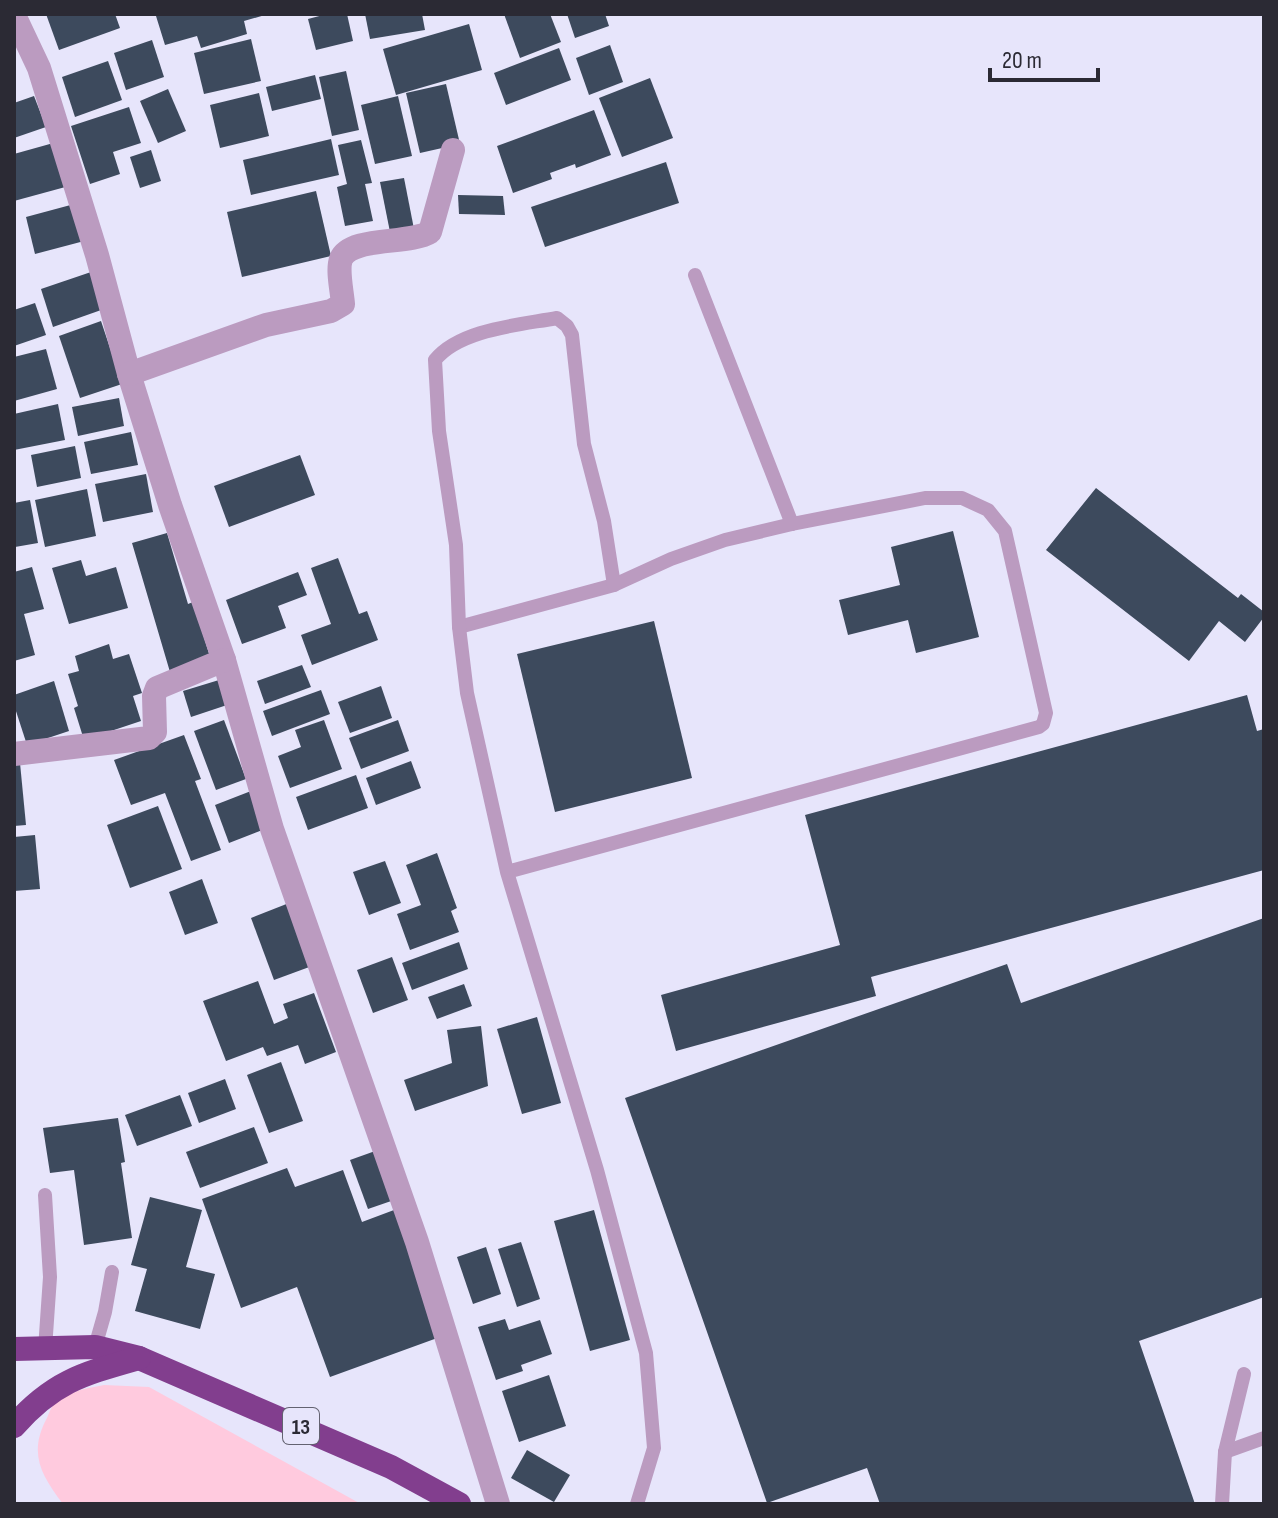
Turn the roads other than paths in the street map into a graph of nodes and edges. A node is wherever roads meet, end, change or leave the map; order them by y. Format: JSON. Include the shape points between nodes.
{"nodes":[{"id":1,"x":14,"y":15,"type":"edge"},
{"id":2,"x":453,"y":150,"type":"dead end"},
{"id":3,"x":695,"y":275,"type":"dead end"},
{"id":4,"x":129,"y":374,"type":"junction"},
{"id":5,"x":792,"y":524,"type":"junction"},
{"id":6,"x":614,"y":585,"type":"junction"},
{"id":7,"x":459,"y":627,"type":"junction"},
{"id":8,"x":224,"y":660,"type":"junction"},
{"id":9,"x":14,"y":754,"type":"edge"},
{"id":10,"x":507,"y":872,"type":"junction"},
{"id":11,"x":45,"y":1195,"type":"dead end"},
{"id":12,"x":112,"y":1272,"type":"dead end"},
{"id":13,"x":95,"y":1347,"type":"junction"},
{"id":14,"x":14,"y":1349,"type":"edge"},
{"id":15,"x":45,"y":1349,"type":"junction"},
{"id":16,"x":139,"y":1358,"type":"junction"},
{"id":17,"x":1244,"y":1374,"type":"dead end"},
{"id":18,"x":14,"y":1426,"type":"edge"},
{"id":19,"x":1264,"y":1438,"type":"edge"},
{"id":20,"x":1225,"y":1452,"type":"junction"},
{"id":21,"x":459,"y":1504,"type":"edge"},
{"id":22,"x":498,"y":1504,"type":"edge"},
{"id":23,"x":637,"y":1504,"type":"edge"},
{"id":24,"x":1222,"y":1504,"type":"edge"}],
"edges":[{"from":1,"to":4,"type":"street","via":[[39,68]]},
{"from":2,"to":4,"type":"street","via":[[430,232],[347,251],[340,261],[343,304]]},
{"from":3,"to":5,"type":"lane"},
{"from":4,"to":8,"type":"street"},
{"from":5,"to":6,"type":"lane","via":[[725,540]]},
{"from":5,"to":10,"type":"lane","via":[[925,498],[962,498],[988,510],[1005,531],[1046,713],[1043,724]]},
{"from":6,"to":7,"type":"lane"},
{"from":6,"to":7,"type":"lane","via":[[584,444],[572,335],[557,318],[483,332],[443,350],[434,369],[456,545]]},
{"from":7,"to":10,"type":"lane","via":[[467,693]]},
{"from":8,"to":9,"type":"street","via":[[157,688],[155,732],[149,738]]},
{"from":8,"to":22,"type":"street","via":[[272,829],[417,1242]]},
{"from":10,"to":23,"type":"lane","via":[[646,1353],[654,1448]]},
{"from":11,"to":15,"type":"lane","via":[[50,1277]]},
{"from":12,"to":13,"type":"lane"},
{"from":13,"to":15,"type":"highway","number":"13"},
{"from":13,"to":16,"type":"highway","number":"13"},
{"from":14,"to":15,"type":"highway","number":"13"},
{"from":16,"to":18,"type":"highway","via":[[82,1374],[38,1400]]},
{"from":16,"to":21,"type":"highway","number":"13","via":[[377,1460]]},
{"from":17,"to":20,"type":"lane"},
{"from":19,"to":20,"type":"lane"},
{"from":20,"to":24,"type":"lane"}]}
